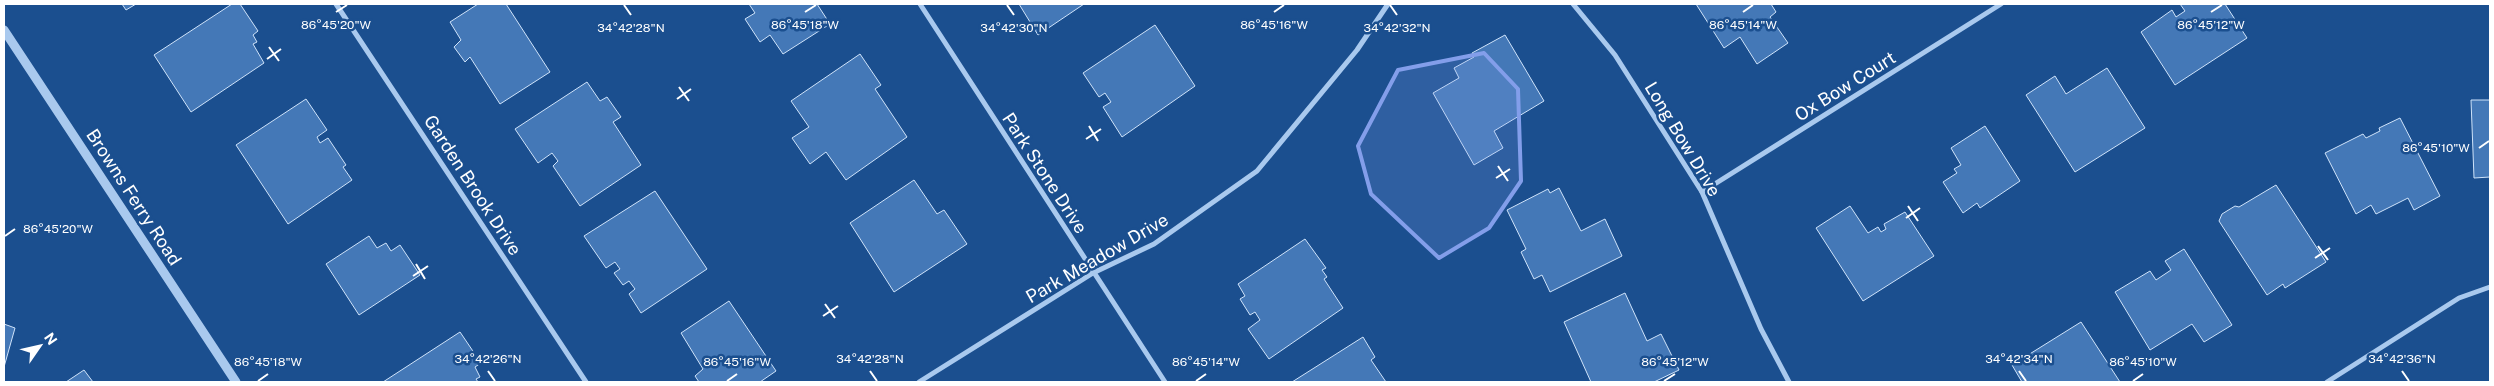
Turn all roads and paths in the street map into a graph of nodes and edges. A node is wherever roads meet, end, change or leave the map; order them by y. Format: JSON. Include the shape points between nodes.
{"nodes":[{"id":1,"x":336,"y":4,"type":"edge"},
{"id":2,"x":920,"y":4,"type":"edge"},
{"id":3,"x":1388,"y":4,"type":"edge"},
{"id":4,"x":1573,"y":4,"type":"edge"},
{"id":5,"x":2001,"y":4,"type":"edge"},
{"id":6,"x":4,"y":30,"type":"edge"},
{"id":7,"x":1702,"y":192,"type":"junction"},
{"id":8,"x":1093,"y":273,"type":"junction"},
{"id":9,"x":2490,"y":287,"type":"edge"},
{"id":10,"x":236,"y":382,"type":"edge"},
{"id":11,"x":586,"y":382,"type":"edge"},
{"id":12,"x":919,"y":382,"type":"edge"},
{"id":13,"x":1165,"y":382,"type":"edge"},
{"id":14,"x":1789,"y":382,"type":"edge"},
{"id":15,"x":2326,"y":382,"type":"edge"}],
"edges":[{"from":1,"to":11,"type":"street","name":"Garden Brook Drive"},
{"from":2,"to":8,"type":"street","name":"Park Stone Drive"},
{"from":3,"to":8,"type":"street","name":"Park Meadow Drive","via":[[1357,50],[1257,172],[1154,244]]},
{"from":4,"to":7,"type":"street","name":"Long Bow Drive","via":[[1615,55]]},
{"from":5,"to":7,"type":"street","name":"Ox Bow Court"},
{"from":6,"to":10,"type":"street","name":"Browns Ferry Road"},
{"from":7,"to":14,"type":"street","name":"Long Bow Drive","via":[[1761,329]]},
{"from":8,"to":12,"type":"street","name":"Park Meadow Drive"},
{"from":8,"to":13,"type":"street","name":"Park Stone Drive"},
{"from":9,"to":15,"type":"street","via":[[2459,298]]}]}
